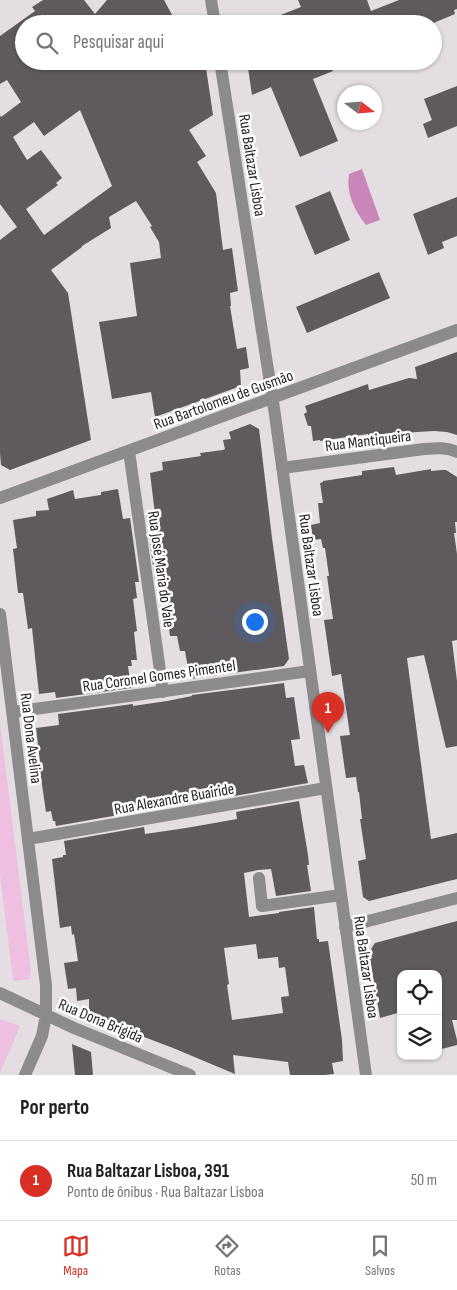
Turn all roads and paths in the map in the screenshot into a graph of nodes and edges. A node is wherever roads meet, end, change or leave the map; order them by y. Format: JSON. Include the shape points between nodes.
{"nodes":[{"id":1,"x":211,"y":0,"type":"edge"},
{"id":2,"x":213,"y":15,"type":"edge"},
{"id":3,"x":221,"y":70,"type":"edge"},
{"id":4,"x":457,"y":330,"type":"edge"},
{"id":5,"x":272,"y":398,"type":"junction"},
{"id":6,"x":129,"y":451,"type":"junction"},
{"id":7,"x":457,"y":452,"type":"edge"},
{"id":8,"x":282,"y":468,"type":"junction"},
{"id":9,"x":0,"y":498,"type":"edge"},
{"id":10,"x":0,"y":614,"type":"edge"},
{"id":11,"x":3,"y":666,"type":"edge"},
{"id":12,"x":310,"y":671,"type":"junction"},
{"id":13,"x":163,"y":692,"type":"junction"},
{"id":14,"x":13,"y":712,"type":"junction"},
{"id":15,"x":326,"y":788,"type":"junction"},
{"id":16,"x":28,"y":839,"type":"junction"},
{"id":17,"x":259,"y":878,"type":"dead end"},
{"id":18,"x":341,"y":895,"type":"junction"},
{"id":19,"x":457,"y":898,"type":"edge"},
{"id":20,"x":346,"y":927,"type":"junction"},
{"id":21,"x":0,"y":993,"type":"edge"},
{"id":22,"x":46,"y":1014,"type":"junction"},
{"id":23,"x":25,"y":1075,"type":"edge"},
{"id":24,"x":190,"y":1075,"type":"edge"},
{"id":25,"x":366,"y":1075,"type":"edge"}],
"edges":[{"from":1,"to":2,"type":"street"},
{"from":3,"to":5,"type":"street","name":"Rua Baltazar Lisboa"},
{"from":4,"to":5,"type":"street","name":"Rua Bartolomeu de Gusmão"},
{"from":5,"to":6,"type":"street","name":"Rua Bartolomeu de Gusmão"},
{"from":5,"to":8,"type":"street","name":"Rua Baltazar Lisboa"},
{"from":6,"to":9,"type":"street","name":"Rua Bartolomeu de Gusmão"},
{"from":6,"to":13,"type":"street","name":"Rua José Maria do Vale"},
{"from":7,"to":8,"type":"street","name":"Rua Mantiqueira","via":[[442,448],[424,449]]},
{"from":8,"to":12,"type":"street","name":"Rua Baltazar Lisboa"},
{"from":10,"to":11,"type":"street","name":"Rua Dona Avelina"},
{"from":11,"to":14,"type":"street","name":"Rua Dona Avelina"},
{"from":12,"to":13,"type":"street","name":"Rua Coronel Gomes Pimentel"},
{"from":12,"to":15,"type":"street","name":"Rua Baltazar Lisboa"},
{"from":13,"to":14,"type":"street","name":"Rua Coronel Gomes Pimentel"},
{"from":14,"to":16,"type":"street","name":"Rua Dona Avelina"},
{"from":15,"to":16,"type":"street","name":"Rua Alexandre Buairide"},
{"from":15,"to":18,"type":"street","name":"Rua Baltazar Lisboa"},
{"from":16,"to":22,"type":"street","name":"Rua Dona Avelina","via":[[46,985]]},
{"from":17,"to":18,"type":"street","via":[[262,906]]},
{"from":18,"to":20,"type":"street","name":"Rua Baltazar Lisboa"},
{"from":19,"to":20,"type":"street"},
{"from":20,"to":25,"type":"street","name":"Rua Baltazar Lisboa"},
{"from":21,"to":22,"type":"street","name":"Rua Dona Brígida"},
{"from":22,"to":23,"type":"street","name":"Rua Dona Avelina","via":[[42,1036]]},
{"from":22,"to":24,"type":"street","name":"Rua Dona Brígida"}]}
